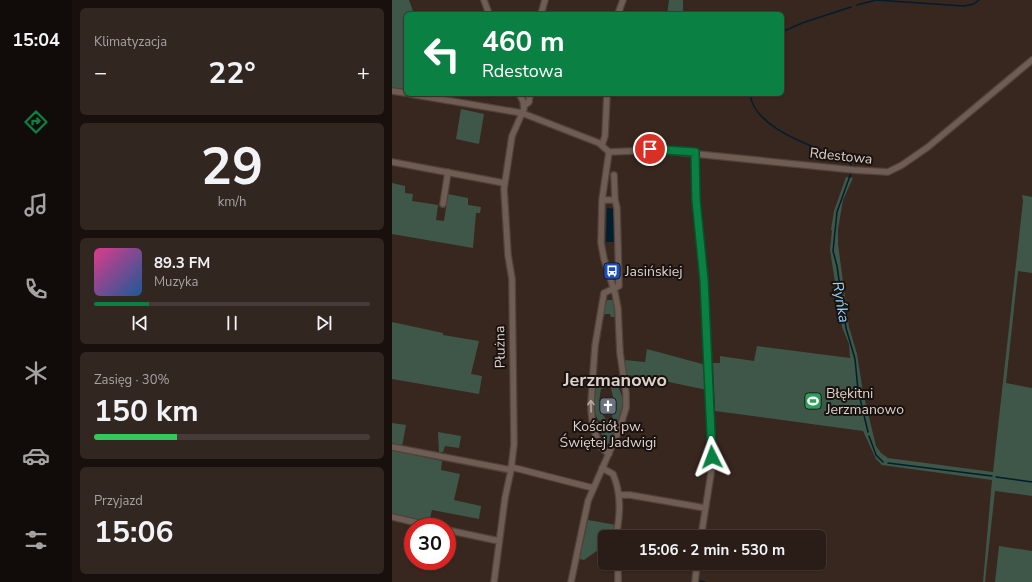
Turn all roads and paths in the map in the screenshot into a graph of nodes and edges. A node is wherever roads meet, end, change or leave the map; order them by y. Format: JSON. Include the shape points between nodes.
{"nodes":[{"id":1,"x":484,"y":0,"type":"edge"},
{"id":2,"x":545,"y":0,"type":"edge"},
{"id":3,"x":623,"y":0,"type":"edge"},
{"id":4,"x":488,"y":12,"type":"edge"},
{"id":5,"x":542,"y":12,"type":"edge"},
{"id":6,"x":619,"y":12,"type":"edge"},
{"id":7,"x":1032,"y":60,"type":"edge"},
{"id":8,"x":392,"y":91,"type":"edge"},
{"id":9,"x":404,"y":93,"type":"edge"},
{"id":10,"x":422,"y":96,"type":"edge"},
{"id":11,"x":520,"y":96,"type":"edge"},
{"id":12,"x":530,"y":96,"type":"edge"},
{"id":13,"x":607,"y":96,"type":"edge"},
{"id":14,"x":524,"y":106,"type":"junction"},
{"id":15,"x":522,"y":113,"type":"junction"},
{"id":16,"x":602,"y":145,"type":"junction"},
{"id":17,"x":609,"y":152,"type":"junction"},
{"id":18,"x":695,"y":152,"type":"junction"},
{"id":19,"x":392,"y":162,"type":"edge"},
{"id":20,"x":448,"y":172,"type":"junction"},
{"id":21,"x":614,"y":175,"type":"dead end"},
{"id":22,"x":504,"y":183,"type":"junction"},
{"id":23,"x":602,"y":200,"type":"junction"},
{"id":24,"x":615,"y":200,"type":"junction"},
{"id":25,"x":443,"y":204,"type":"dead end"},
{"id":26,"x":613,"y":288,"type":"junction"},
{"id":27,"x":392,"y":447,"type":"edge"},
{"id":28,"x":609,"y":454,"type":"junction"},
{"id":29,"x":602,"y":468,"type":"junction"},
{"id":30,"x":511,"y":469,"type":"junction"},
{"id":31,"x":593,"y":488,"type":"junction"},
{"id":32,"x":619,"y":495,"type":"junction"},
{"id":33,"x":705,"y":508,"type":"junction"},
{"id":34,"x":392,"y":517,"type":"edge"},
{"id":35,"x":404,"y":520,"type":"edge"},
{"id":36,"x":617,"y":530,"type":"edge"},
{"id":37,"x":702,"y":530,"type":"edge"},
{"id":38,"x":456,"y":532,"type":"edge"},
{"id":39,"x":499,"y":540,"type":"junction"},
{"id":40,"x":618,"y":570,"type":"edge"},
{"id":41,"x":696,"y":570,"type":"edge"},
{"id":42,"x":494,"y":582,"type":"edge"},
{"id":43,"x":572,"y":582,"type":"edge"},
{"id":44,"x":618,"y":582,"type":"edge"},
{"id":45,"x":695,"y":582,"type":"edge"}],
"edges":[{"from":1,"to":4,"type":"street"},
{"from":2,"to":5,"type":"street"},
{"from":3,"to":6,"type":"street"},
{"from":7,"to":18,"type":"street","name":"Rdestowa","via":[[928,147],[888,172]]},
{"from":8,"to":9,"type":"street"},
{"from":10,"to":15,"type":"street"},
{"from":11,"to":14,"type":"street"},
{"from":12,"to":14,"type":"street","name":"Płużna","via":[[529,102]]},
{"from":13,"to":16,"type":"street","via":[[606,130]]},
{"from":14,"to":15,"type":"street","name":"Płużna"},
{"from":15,"to":16,"type":"street"},
{"from":15,"to":22,"type":"street","name":"Płużna","via":[[512,136]]},
{"from":16,"to":17,"type":"street"},
{"from":17,"to":18,"type":"street","name":"Rdestowa","via":[[650,149]]},
{"from":17,"to":23,"type":"street"},
{"from":18,"to":33,"type":"street","via":[[712,457]]},
{"from":19,"to":20,"type":"street"},
{"from":20,"to":22,"type":"street"},
{"from":20,"to":25,"type":"street"},
{"from":21,"to":24,"type":"street"},
{"from":22,"to":30,"type":"street","name":"Płużna","via":[[512,279],[515,430]]},
{"from":23,"to":24,"type":"street"},
{"from":23,"to":26,"type":"street","via":[[602,252]]},
{"from":24,"to":26,"type":"street","via":[[618,286]]},
{"from":26,"to":28,"type":"street","via":[[618,309],[626,401],[623,422]]},
{"from":28,"to":26,"type":"street","one_way":true,"via":[[604,450],[596,433],[590,403],[599,316],[604,293]]},
{"from":27,"to":30,"type":"street"},
{"from":28,"to":29,"type":"street"},
{"from":29,"to":31,"type":"street"},
{"from":29,"to":32,"type":"street","via":[[613,474]]},
{"from":30,"to":31,"type":"street"},
{"from":30,"to":39,"type":"street","name":"Płużna"},
{"from":31,"to":43,"type":"street","via":[[585,510]]},
{"from":32,"to":33,"type":"street"},
{"from":32,"to":36,"type":"street"},
{"from":33,"to":37,"type":"street"},
{"from":34,"to":35,"type":"street"},
{"from":38,"to":39,"type":"street"},
{"from":39,"to":42,"type":"street","name":"Płużna"},
{"from":40,"to":44,"type":"street"},
{"from":41,"to":45,"type":"street"}]}
